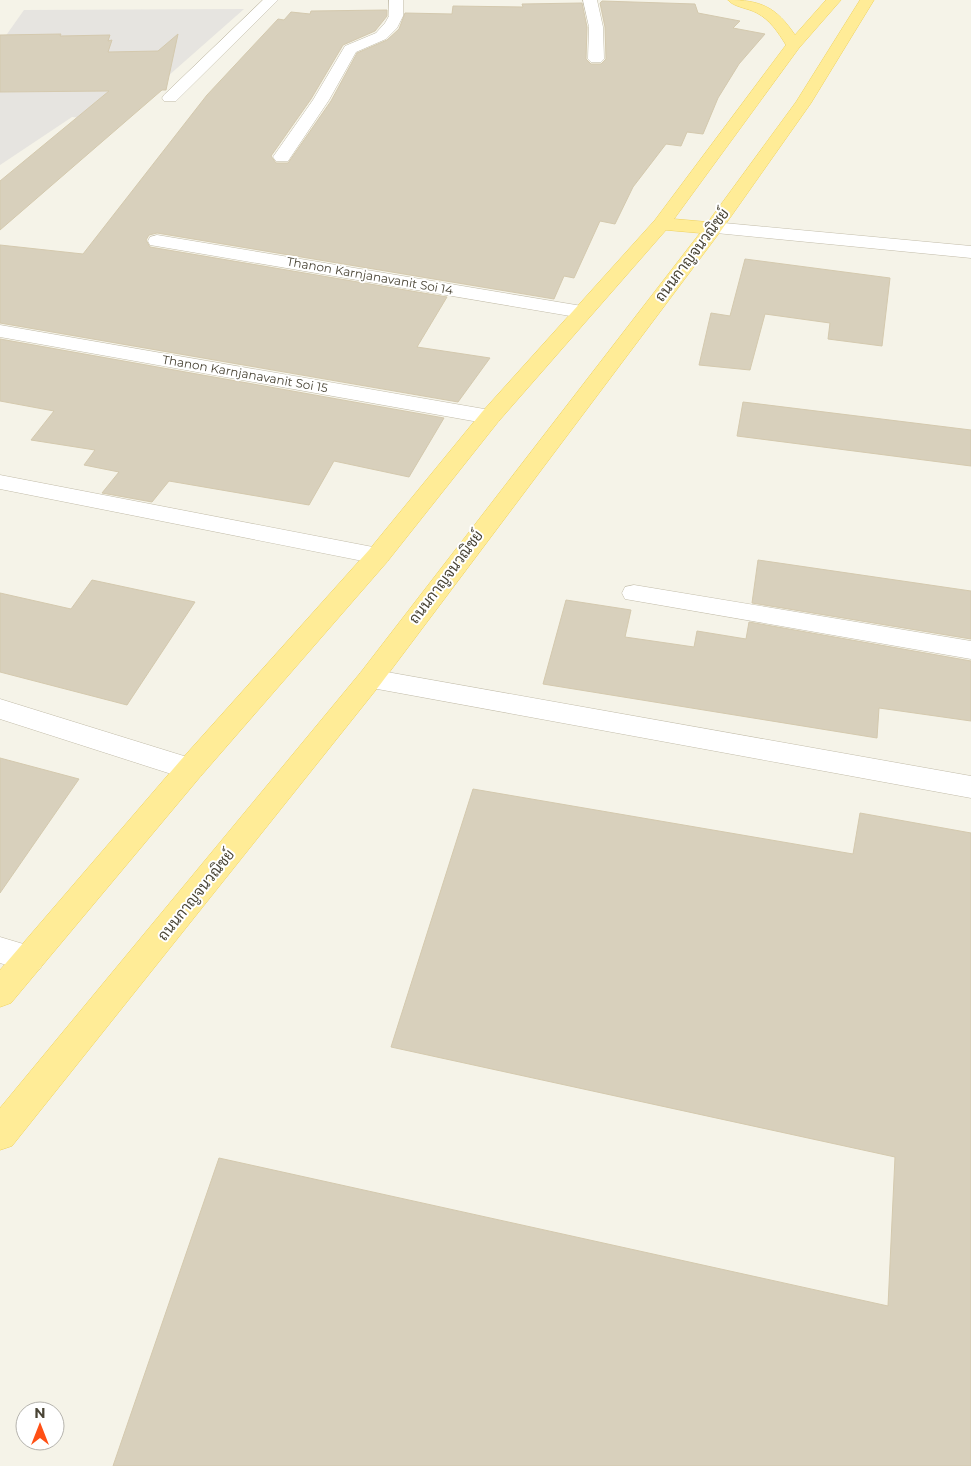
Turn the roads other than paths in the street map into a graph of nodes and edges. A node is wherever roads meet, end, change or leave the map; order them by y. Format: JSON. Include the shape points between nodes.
{"nodes":[{"id":1,"x":271,"y":0,"type":"edge"},
{"id":2,"x":396,"y":0,"type":"edge"},
{"id":3,"x":590,"y":0,"type":"edge"},
{"id":4,"x":735,"y":0,"type":"edge"},
{"id":5,"x":834,"y":0,"type":"edge"},
{"id":6,"x":863,"y":2,"type":"edge"},
{"id":7,"x":794,"y":45,"type":"junction"},
{"id":8,"x":596,"y":59,"type":"dead end"},
{"id":9,"x":170,"y":98,"type":"dead end"},
{"id":10,"x":282,"y":156,"type":"dead end"},
{"id":11,"x":660,"y":224,"type":"junction"},
{"id":12,"x":713,"y":228,"type":"junction"},
{"id":13,"x":157,"y":240,"type":"dead end"},
{"id":14,"x":971,"y":252,"type":"edge"},
{"id":15,"x":582,"y":312,"type":"junction"},
{"id":16,"x":0,"y":332,"type":"edge"},
{"id":17,"x":490,"y":417,"type":"junction"},
{"id":18,"x":0,"y":482,"type":"edge"},
{"id":19,"x":378,"y":556,"type":"junction"},
{"id":20,"x":634,"y":593,"type":"dead end"},
{"id":21,"x":971,"y":650,"type":"edge"},
{"id":22,"x":370,"y":679,"type":"junction"},
{"id":23,"x":0,"y":709,"type":"edge"},
{"id":24,"x":190,"y":770,"type":"junction"},
{"id":25,"x":971,"y":787,"type":"edge"},
{"id":26,"x":0,"y":950,"type":"edge"},
{"id":27,"x":29,"y":959,"type":"junction"},
{"id":28,"x":0,"y":993,"type":"edge"},
{"id":29,"x":0,"y":1134,"type":"edge"}],
"edges":[{"from":1,"to":9,"type":"street"},
{"from":2,"to":10,"type":"street","via":[[392,26],[381,36],[350,49],[321,100]]},
{"from":3,"to":8,"type":"street","via":[[596,27]]},
{"from":4,"to":7,"type":"main road","via":[[769,13],[782,25]]},
{"from":5,"to":7,"type":"main road"},
{"from":6,"to":12,"type":"main road","name":"ถนนกาญจนวณิชย์","via":[[803,103]]},
{"from":7,"to":11,"type":"main road"},
{"from":11,"to":12,"type":"main road"},
{"from":11,"to":15,"type":"main road"},
{"from":12,"to":14,"type":"street"},
{"from":12,"to":22,"type":"main road","name":"ถนนกาญจนวณิชย์"},
{"from":13,"to":15,"type":"street","name":"Thanon Karnjanavanit Soi 14"},
{"from":15,"to":17,"type":"main road"},
{"from":16,"to":17,"type":"street","name":"Thanon Karnjanavanit Soi 15"},
{"from":17,"to":19,"type":"main road"},
{"from":18,"to":19,"type":"street"},
{"from":19,"to":24,"type":"main road"},
{"from":20,"to":21,"type":"street"},
{"from":22,"to":25,"type":"street"},
{"from":22,"to":29,"type":"main road","name":"ถนนกาญจนวณิชย์"},
{"from":23,"to":24,"type":"street"},
{"from":24,"to":27,"type":"main road"},
{"from":26,"to":27,"type":"street"},
{"from":27,"to":28,"type":"main road"}]}
